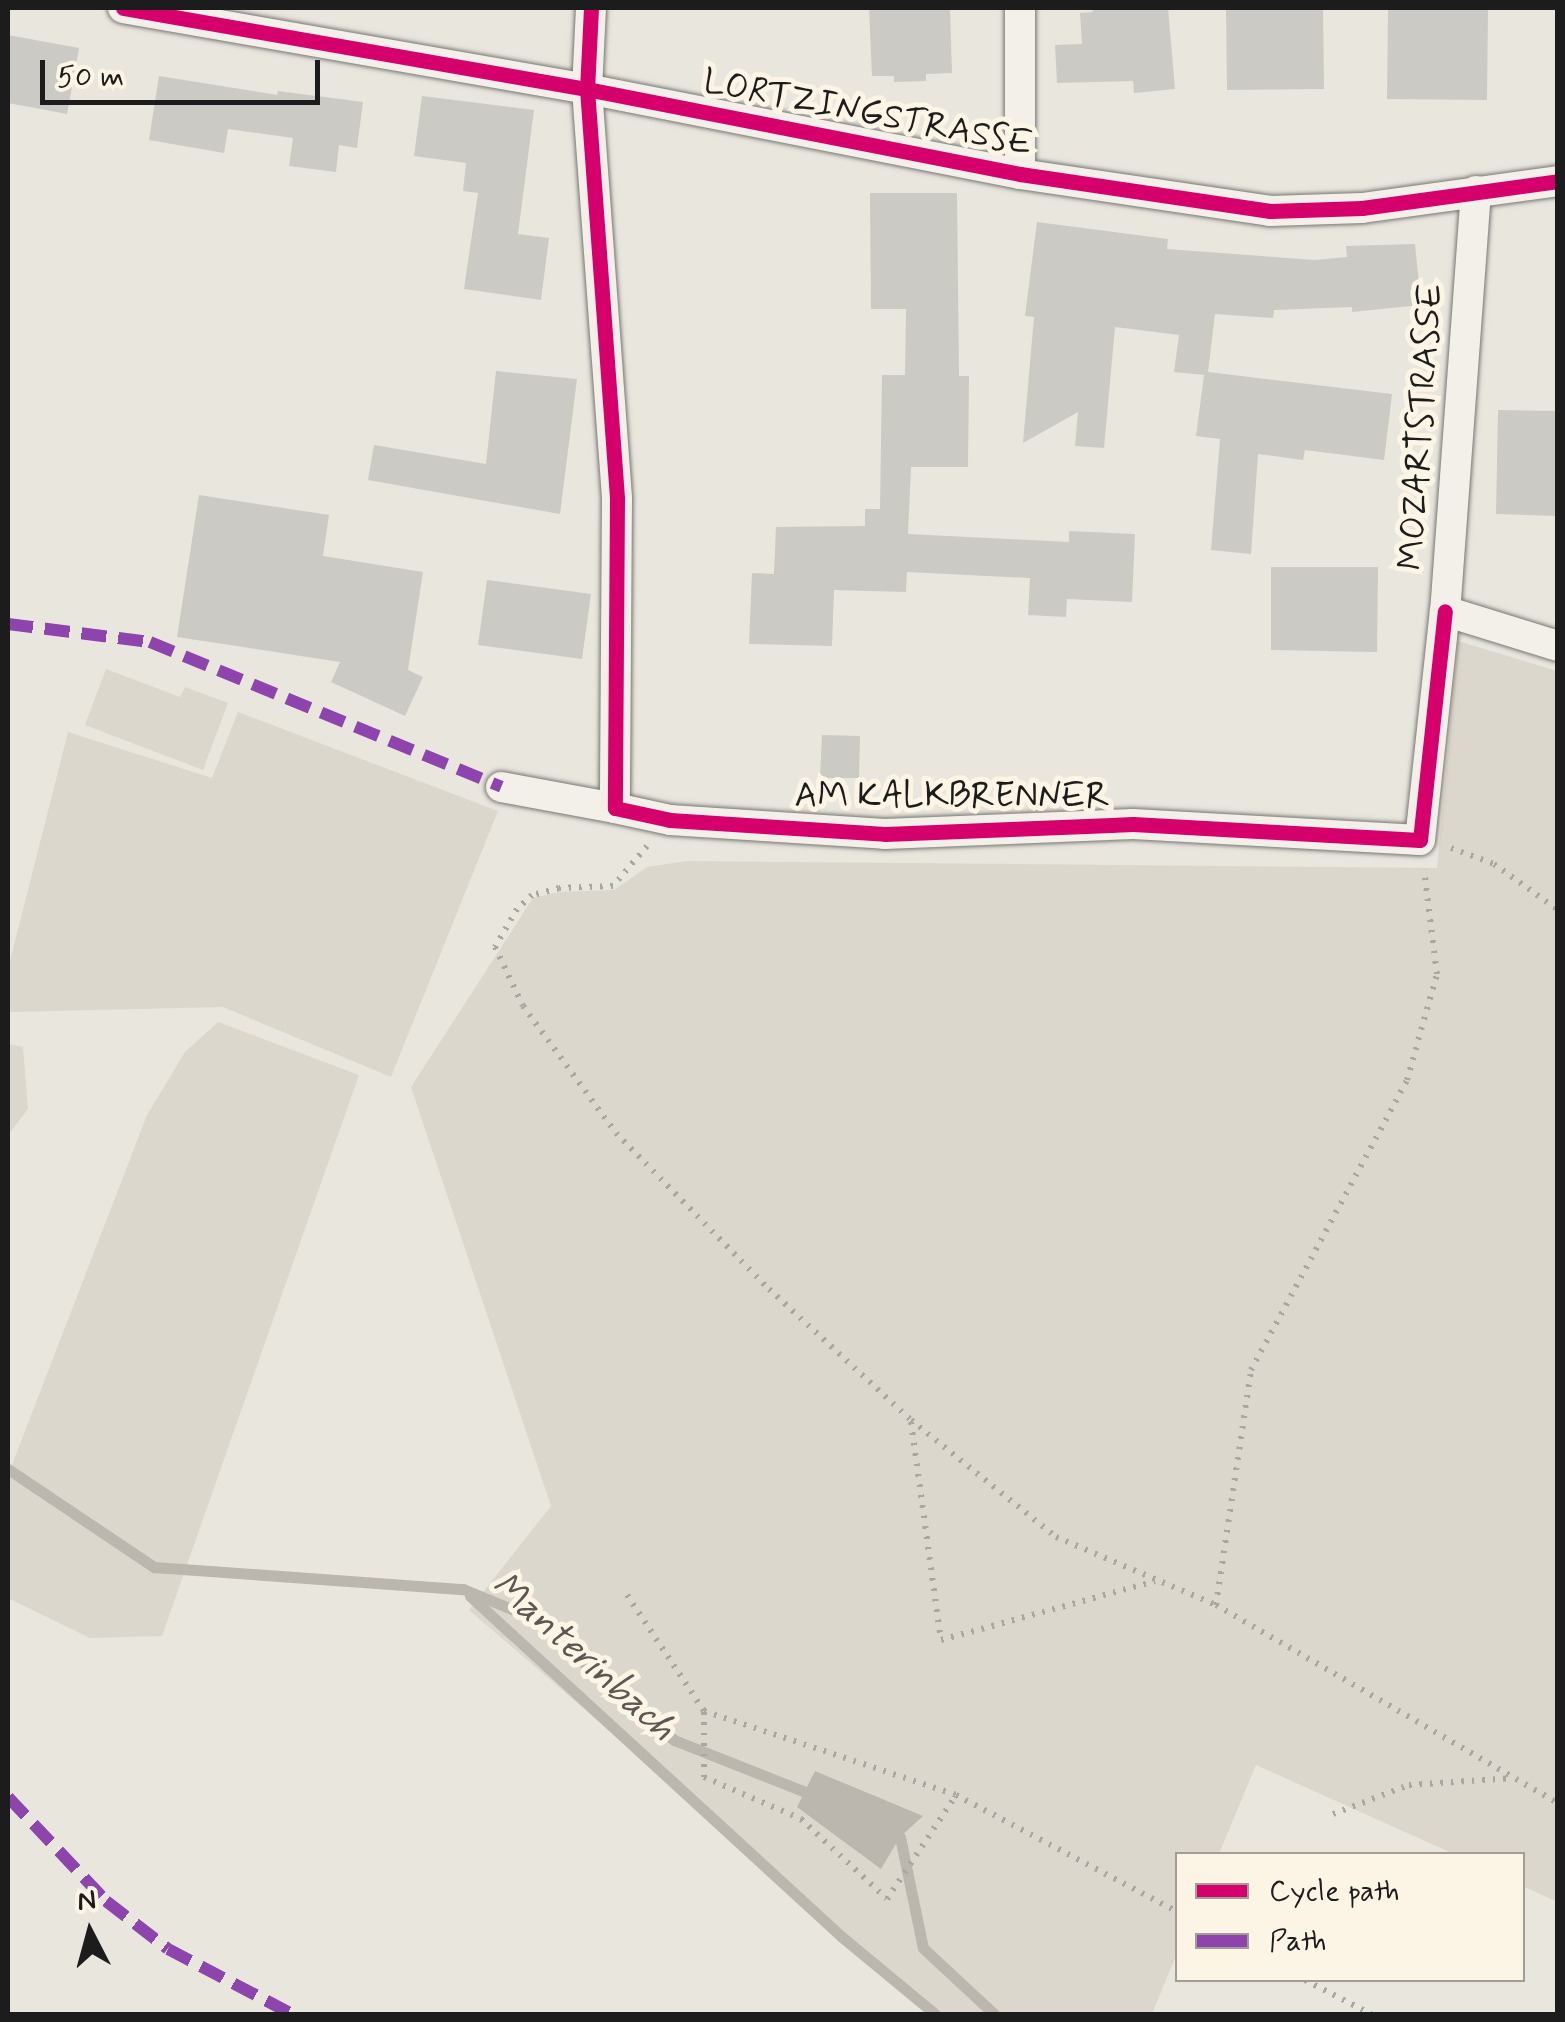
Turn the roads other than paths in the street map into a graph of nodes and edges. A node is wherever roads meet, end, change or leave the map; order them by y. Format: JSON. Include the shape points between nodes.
{"nodes":[{"id":1,"x":123,"y":8,"type":"edge"},
{"id":2,"x":592,"y":8,"type":"edge"},
{"id":3,"x":1020,"y":8,"type":"edge"},
{"id":4,"x":172,"y":11,"type":"edge"},
{"id":5,"x":587,"y":89,"type":"junction"},
{"id":6,"x":1020,"y":174,"type":"junction"},
{"id":7,"x":1558,"y":181,"type":"edge"},
{"id":8,"x":1476,"y":191,"type":"junction"},
{"id":9,"x":1444,"y":611,"type":"junction"},
{"id":10,"x":1558,"y":646,"type":"edge"},
{"id":11,"x":501,"y":787,"type":"dead end"},
{"id":12,"x":616,"y":808,"type":"junction"}],
"edges":[{"from":1,"to":4,"type":"street","name":"LORTZINGSTRASSE"},
{"from":2,"to":5,"type":"street"},
{"from":3,"to":6,"type":"street"},
{"from":4,"to":5,"type":"street","name":"LORTZINGSTRASSE"},
{"from":5,"to":6,"type":"street","name":"LORTZINGSTRASSE"},
{"from":5,"to":12,"type":"street","via":[[618,499]]},
{"from":6,"to":8,"type":"street","name":"LORTZINGSTRASSE","via":[[1270,211],[1362,208]]},
{"from":7,"to":8,"type":"street","name":"LORTZINGSTRASSE"},
{"from":8,"to":9,"type":"street","name":"MOZARTSTRASSE"},
{"from":9,"to":10,"type":"street","name":"MOZARTSTRASSE"},
{"from":9,"to":12,"type":"street","name":"AM KALKBRENNER","via":[[1420,840],[1133,824],[885,834],[670,820]]},
{"from":11,"to":12,"type":"street","name":"AM KALKBRENNER"}]}
